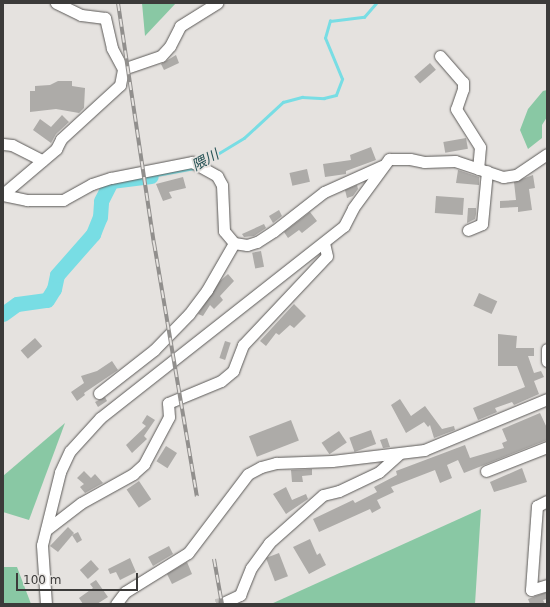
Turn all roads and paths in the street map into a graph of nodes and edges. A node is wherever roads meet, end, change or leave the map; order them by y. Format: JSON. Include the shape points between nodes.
{"nodes":[{"id":1,"x":56,"y":3,"type":"edge"},
{"id":2,"x":217,"y":3,"type":"edge"},
{"id":3,"x":440,"y":56,"type":"dead end"},
{"id":4,"x":123,"y":69,"type":"junction"},
{"id":5,"x":3,"y":144,"type":"edge"},
{"id":6,"x":547,"y":154,"type":"edge"},
{"id":7,"x":42,"y":160,"type":"junction"},
{"id":8,"x":383,"y":166,"type":"junction"},
{"id":9,"x":483,"y":170,"type":"junction"},
{"id":10,"x":3,"y":195,"type":"edge"},
{"id":11,"x":468,"y":230,"type":"dead end"},
{"id":12,"x":234,"y":242,"type":"junction"},
{"id":13,"x":324,"y":243,"type":"junction"},
{"id":14,"x":547,"y":349,"type":"edge"},
{"id":15,"x":547,"y":361,"type":"edge"},
{"id":16,"x":99,"y":393,"type":"dead end"},
{"id":17,"x":547,"y":399,"type":"edge"},
{"id":18,"x":547,"y":446,"type":"edge"},
{"id":19,"x":399,"y":454,"type":"junction"},
{"id":20,"x":486,"y":471,"type":"dead end"},
{"id":21,"x":547,"y":501,"type":"edge"},
{"id":22,"x":46,"y":530,"type":"junction"},
{"id":23,"x":547,"y":585,"type":"edge"},
{"id":24,"x":225,"y":602,"type":"dead end"},
{"id":25,"x":46,"y":604,"type":"edge"},
{"id":26,"x":116,"y":604,"type":"edge"}],
"edges":[{"from":1,"to":4,"type":"street","via":[[81,15],[104,18],[112,48]]},
{"from":2,"to":4,"type":"street","via":[[180,26],[170,46],[160,56]]},
{"from":3,"to":9,"type":"street","via":[[463,82],[456,109],[480,147]]},
{"from":4,"to":7,"type":"street","via":[[120,85],[66,134],[56,149]]},
{"from":5,"to":7,"type":"street","via":[[12,145]]},
{"from":6,"to":9,"type":"street","via":[[516,175],[503,177]]},
{"from":7,"to":10,"type":"street"},
{"from":8,"to":9,"type":"street","via":[[389,159],[410,159],[424,162],[455,161]]},
{"from":8,"to":12,"type":"street","via":[[324,192],[257,242],[247,245]]},
{"from":8,"to":13,"type":"street","via":[[353,208],[344,226]]},
{"from":9,"to":11,"type":"street","via":[[482,224]]},
{"from":10,"to":12,"type":"street","via":[[27,200],[63,200],[92,184],[111,178],[192,162],[217,176],[222,185],[224,231]]},
{"from":12,"to":16,"type":"street","via":[[207,290],[189,314],[154,350]]},
{"from":13,"to":22,"type":"street","via":[[100,418],[84,434],[70,451],[60,472]]},
{"from":13,"to":22,"type":"street","via":[[327,256],[243,345],[233,371],[221,381],[168,402],[169,417],[144,464],[134,474],[81,503]]},
{"from":14,"to":15,"type":"street"},
{"from":17,"to":19,"type":"street","via":[[424,450]]},
{"from":18,"to":20,"type":"street"},
{"from":19,"to":24,"type":"street","via":[[379,472],[339,491],[323,495],[269,543],[251,568],[240,595]]},
{"from":19,"to":26,"type":"street","via":[[276,463],[261,467],[248,474],[188,553],[125,592]]},
{"from":21,"to":23,"type":"street","via":[[537,506],[532,590]]},
{"from":22,"to":25,"type":"street","via":[[42,559]]}]}
